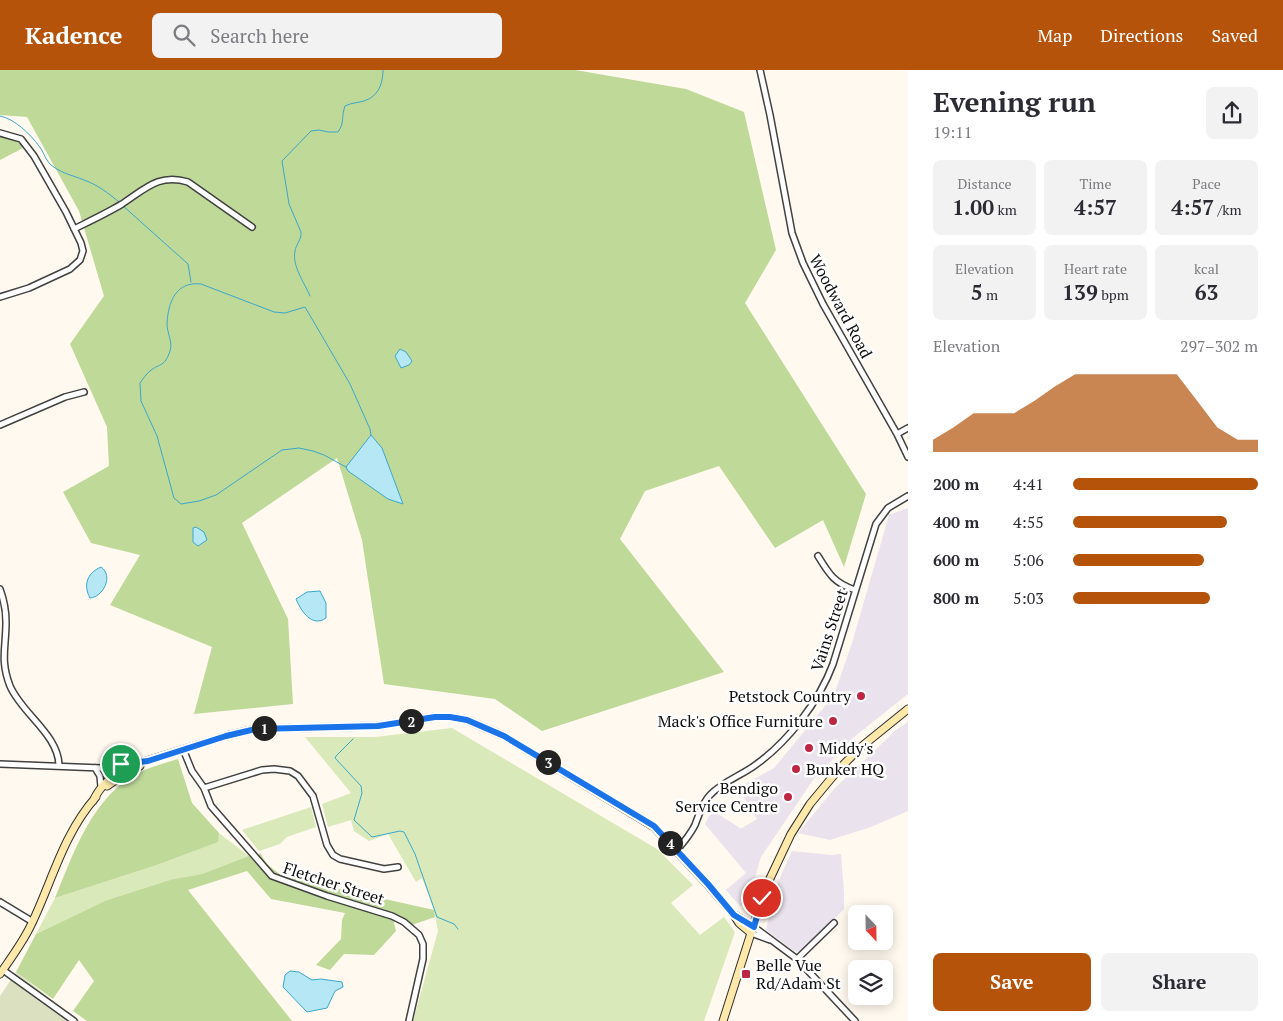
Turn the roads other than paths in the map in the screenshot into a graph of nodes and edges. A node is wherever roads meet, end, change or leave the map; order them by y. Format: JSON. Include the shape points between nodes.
{"nodes":[{"id":1,"x":760,"y":70,"type":"edge"},
{"id":2,"x":0,"y":133,"type":"edge"},
{"id":3,"x":252,"y":227,"type":"dead end"},
{"id":4,"x":74,"y":230,"type":"junction"},
{"id":5,"x":0,"y":297,"type":"edge"},
{"id":6,"x":84,"y":392,"type":"dead end"},
{"id":7,"x":0,"y":425,"type":"edge"},
{"id":8,"x":908,"y":428,"type":"edge"},
{"id":9,"x":897,"y":434,"type":"junction"},
{"id":10,"x":908,"y":457,"type":"edge"},
{"id":11,"x":908,"y":496,"type":"edge"},
{"id":12,"x":818,"y":556,"type":"dead end"},
{"id":13,"x":0,"y":589,"type":"edge"},
{"id":14,"x":855,"y":590,"type":"junction"},
{"id":15,"x":908,"y":709,"type":"edge"},
{"id":16,"x":183,"y":749,"type":"junction"},
{"id":17,"x":148,"y":761,"type":"junction"},
{"id":18,"x":138,"y":763,"type":"junction"},
{"id":19,"x":0,"y":764,"type":"edge"},
{"id":20,"x":59,"y":766,"type":"junction"},
{"id":21,"x":104,"y":767,"type":"junction"},
{"id":22,"x":95,"y":768,"type":"junction"},
{"id":23,"x":117,"y":777,"type":"junction"},
{"id":24,"x":101,"y":787,"type":"junction"},
{"id":25,"x":204,"y":788,"type":"junction"},
{"id":26,"x":93,"y":801,"type":"junction"},
{"id":27,"x":677,"y":850,"type":"junction"},
{"id":28,"x":398,"y":867,"type":"dead end"},
{"id":29,"x":0,"y":902,"type":"edge"},
{"id":30,"x":33,"y":922,"type":"junction"},
{"id":31,"x":834,"y":923,"type":"dead end"},
{"id":32,"x":752,"y":930,"type":"junction"},
{"id":33,"x":797,"y":959,"type":"junction"},
{"id":34,"x":1,"y":972,"type":"edge"},
{"id":35,"x":74,"y":1021,"type":"edge"},
{"id":36,"x":409,"y":1021,"type":"edge"},
{"id":37,"x":723,"y":1021,"type":"edge"},
{"id":38,"x":855,"y":1021,"type":"edge"}],
"edges":[{"from":1,"to":9,"type":"street","name":"Woodward Road","via":[[792,233],[800,256],[815,290]]},
{"from":2,"to":4,"type":"street","via":[[24,142],[51,183]]},
{"from":3,"to":4,"type":"street","via":[[188,182],[177,179],[151,184]]},
{"from":4,"to":5,"type":"street","via":[[83,251],[82,258],[74,266],[30,288]]},
{"from":6,"to":7,"type":"street"},
{"from":8,"to":9,"type":"street"},
{"from":9,"to":10,"type":"street","name":"Woodward Road"},
{"from":11,"to":14,"type":"street","name":"Vains Street","via":[[888,508],[879,518]]},
{"from":12,"to":14,"type":"street","via":[[834,579]]},
{"from":13,"to":20,"type":"street","via":[[6,617],[3,655],[6,677],[16,697],[54,744]]},
{"from":14,"to":27,"type":"street","name":"Vains Street","via":[[833,664],[816,699],[770,754],[708,796],[691,832]]},
{"from":15,"to":32,"type":"street","via":[[848,760],[810,804],[774,867]]},
{"from":16,"to":17,"type":"street"},
{"from":16,"to":25,"type":"street","name":"Fletcher Street"},
{"from":16,"to":27,"type":"street","via":[[256,729],[378,726],[435,717],[467,720],[504,736],[619,804],[654,826]]},
{"from":17,"to":18,"type":"street"},
{"from":17,"to":23,"type":"street"},
{"from":18,"to":21,"type":"street"},
{"from":18,"to":23,"type":"street"},
{"from":19,"to":20,"type":"street"},
{"from":20,"to":22,"type":"street"},
{"from":21,"to":22,"type":"street"},
{"from":21,"to":23,"type":"street"},
{"from":22,"to":24,"type":"street"},
{"from":23,"to":24,"type":"street"},
{"from":23,"to":26,"type":"street"},
{"from":24,"to":26,"type":"street"},
{"from":25,"to":28,"type":"street","via":[[262,770],[290,771],[298,776],[313,796],[327,846],[333,855],[384,868]]},
{"from":25,"to":36,"type":"street","name":"Fletcher Street","via":[[211,806],[272,876],[392,916],[415,931],[423,944],[423,959]]},
{"from":26,"to":30,"type":"street","via":[[64,846]]},
{"from":27,"to":32,"type":"street","via":[[742,926]]},
{"from":29,"to":30,"type":"street"},
{"from":30,"to":34,"type":"street"},
{"from":31,"to":33,"type":"street"},
{"from":32,"to":33,"type":"street"},
{"from":32,"to":37,"type":"street"},
{"from":33,"to":38,"type":"street"},
{"from":34,"to":35,"type":"street"}]}
